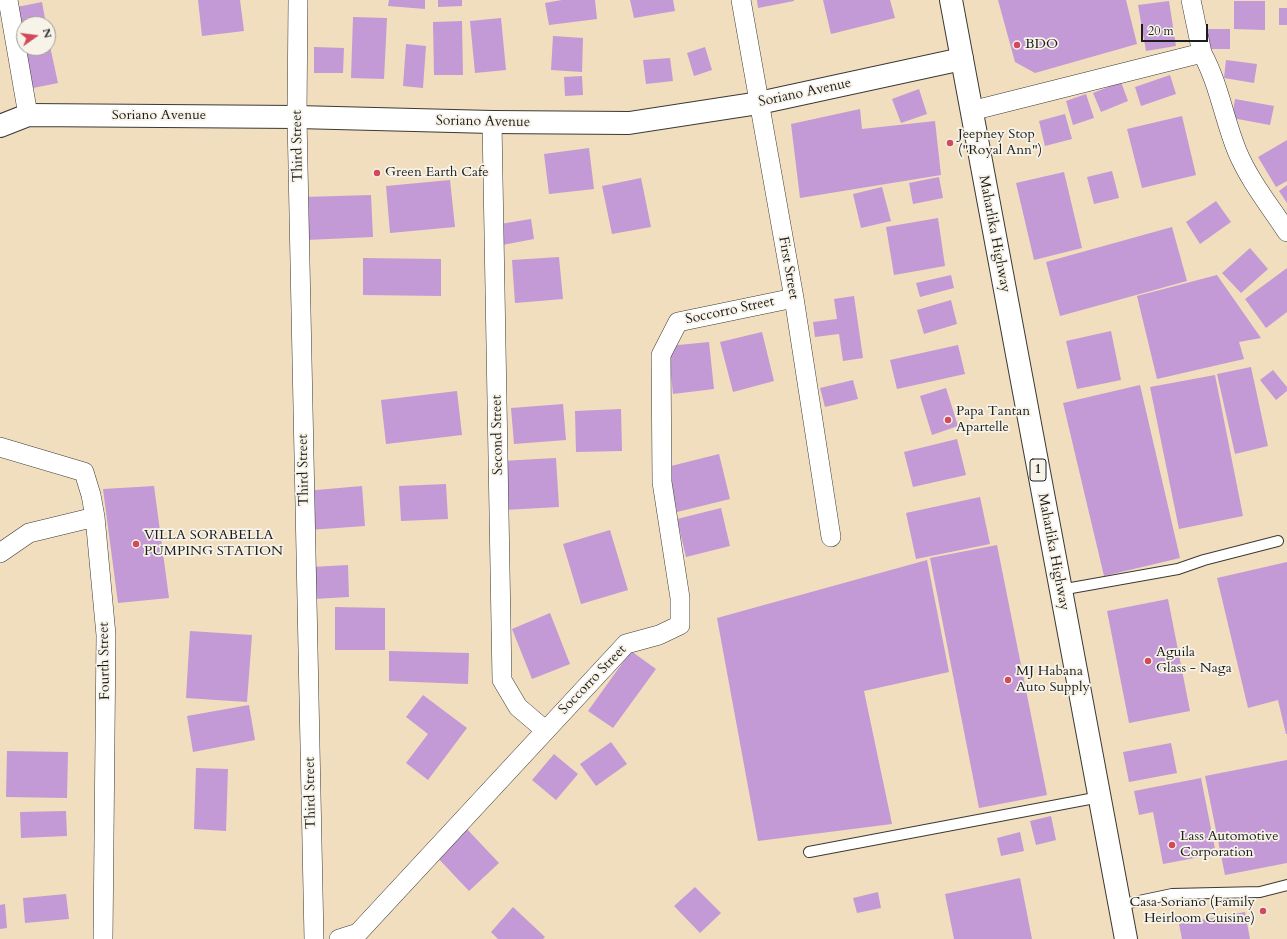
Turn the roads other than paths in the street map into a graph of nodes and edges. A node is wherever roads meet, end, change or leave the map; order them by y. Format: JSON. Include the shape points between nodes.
{"nodes":[{"id":1,"x":8,"y":0,"type":"edge"},
{"id":2,"x":298,"y":0,"type":"edge"},
{"id":3,"x":741,"y":0,"type":"edge"},
{"id":4,"x":952,"y":0,"type":"edge"},
{"id":5,"x":1191,"y":0,"type":"edge"},
{"id":6,"x":1202,"y":53,"type":"junction"},
{"id":7,"x":962,"y":59,"type":"junction"},
{"id":8,"x":759,"y":103,"type":"junction"},
{"id":9,"x":971,"y":111,"type":"junction"},
{"id":10,"x":28,"y":115,"type":"junction"},
{"id":11,"x":297,"y":117,"type":"junction"},
{"id":12,"x":492,"y":122,"type":"junction"},
{"id":13,"x":0,"y":126,"type":"edge"},
{"id":14,"x":1287,"y":232,"type":"edge"},
{"id":15,"x":794,"y":298,"type":"junction"},
{"id":16,"x":0,"y":447,"type":"edge"},
{"id":17,"x":95,"y":517,"type":"junction"},
{"id":18,"x":831,"y":537,"type":"dead end"},
{"id":19,"x":1278,"y":541,"type":"dead end"},
{"id":20,"x":0,"y":553,"type":"edge"},
{"id":21,"x":1060,"y":590,"type":"junction"},
{"id":22,"x":545,"y":730,"type":"junction"},
{"id":23,"x":1100,"y":797,"type":"junction"},
{"id":24,"x":809,"y":852,"type":"dead end"},
{"id":25,"x":1287,"y":885,"type":"edge"},
{"id":26,"x":1120,"y":904,"type":"junction"},
{"id":27,"x":103,"y":939,"type":"edge"},
{"id":28,"x":314,"y":939,"type":"edge"},
{"id":29,"x":340,"y":939,"type":"edge"},
{"id":30,"x":1126,"y":939,"type":"edge"}],
"edges":[{"from":1,"to":10,"type":"street"},
{"from":2,"to":11,"type":"street","name":"Third Street"},
{"from":3,"to":8,"type":"street","name":"First Street"},
{"from":4,"to":7,"type":"street","name":"Maharlika Highway","number":"1"},
{"from":5,"to":6,"type":"street"},
{"from":6,"to":9,"type":"street"},
{"from":6,"to":14,"type":"street","via":[[1214,78],[1237,151],[1255,184]]},
{"from":7,"to":8,"type":"street","name":"Soriano Avenue"},
{"from":7,"to":9,"type":"street","name":"Maharlika Highway","number":"1"},
{"from":8,"to":12,"type":"street","name":"Soriano Avenue","via":[[628,123]]},
{"from":8,"to":15,"type":"street","name":"First Street"},
{"from":9,"to":21,"type":"street","name":"Maharlika Highway","number":"1"},
{"from":10,"to":11,"type":"street","name":"Soriano Avenue"},
{"from":10,"to":13,"type":"street","name":"Soriano Avenue"},
{"from":11,"to":12,"type":"street","name":"Soriano Avenue"},
{"from":11,"to":28,"type":"street","name":"Third Street"},
{"from":12,"to":22,"type":"street","name":"Second Street","via":[[502,680],[518,707]]},
{"from":15,"to":18,"type":"street","name":"First Street"},
{"from":15,"to":22,"type":"street","name":"Soccorro Street","via":[[678,322],[661,355],[662,482],[680,598],[680,625],[660,635],[626,644]]},
{"from":16,"to":17,"type":"street","name":"Fourth Street","via":[[84,472]]},
{"from":17,"to":20,"type":"street","via":[[29,533]]},
{"from":17,"to":27,"type":"street","name":"Fourth Street","via":[[106,635]]},
{"from":19,"to":21,"type":"lane","via":[[1178,569]]},
{"from":21,"to":23,"type":"street","name":"Maharlika Highway","number":"1"},
{"from":22,"to":29,"type":"street","name":"Soccorro Street","via":[[358,933]]},
{"from":23,"to":24,"type":"lane"},
{"from":23,"to":26,"type":"street","name":"Maharlika Highway","number":"1"},
{"from":25,"to":26,"type":"lane","via":[[1260,892],[1172,894]]},
{"from":26,"to":30,"type":"street","name":"Maharlika Highway","number":"1"}]}
